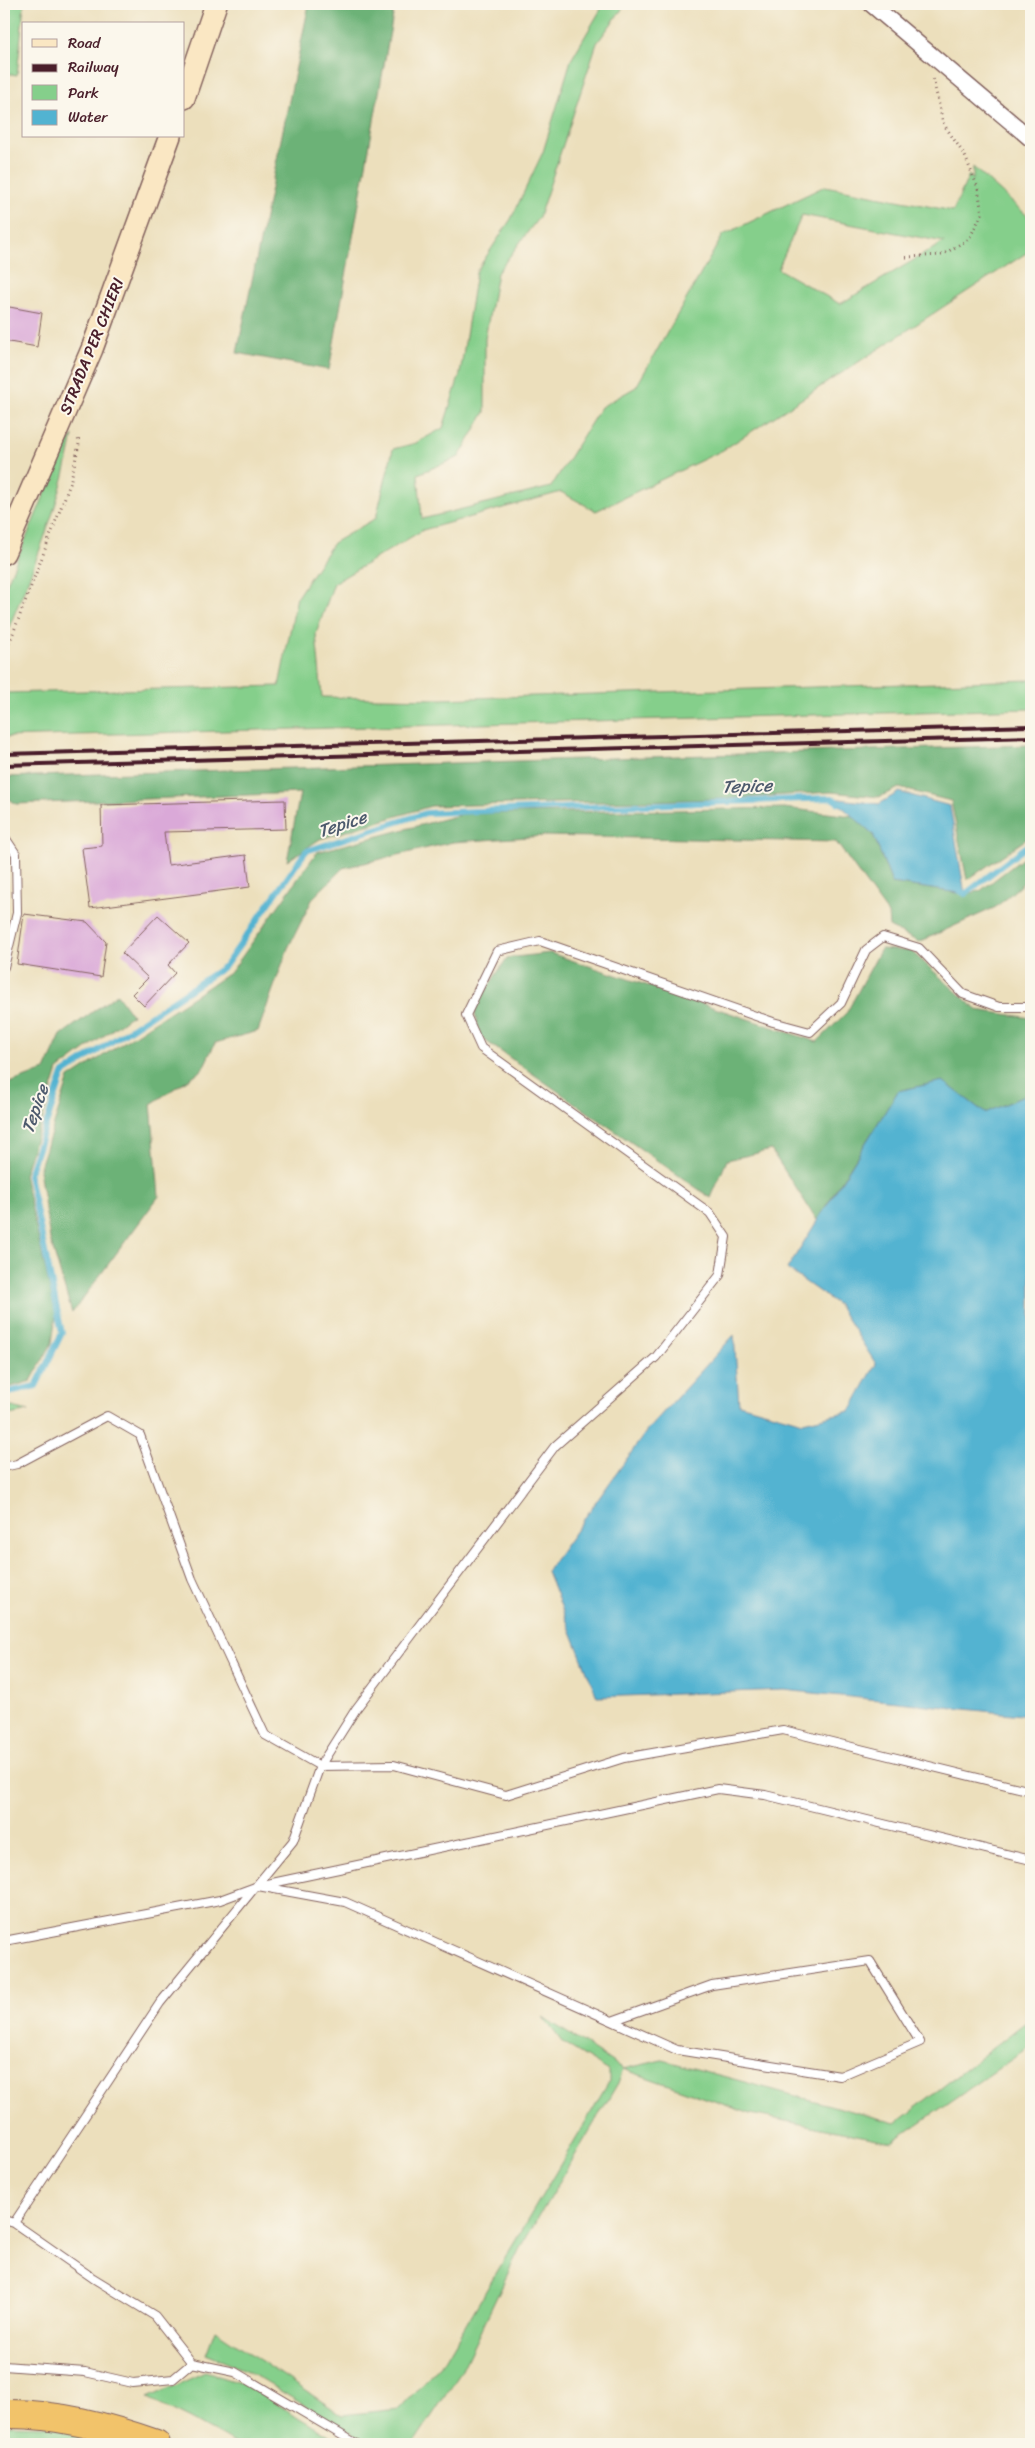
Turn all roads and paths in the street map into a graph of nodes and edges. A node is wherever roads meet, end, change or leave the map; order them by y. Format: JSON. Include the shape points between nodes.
{"nodes":[{"id":1,"x":216,"y":4,"type":"edge"},
{"id":2,"x":871,"y":4,"type":"edge"},
{"id":3,"x":939,"y":61,"type":"junction"},
{"id":4,"x":185,"y":95,"type":"edge"},
{"id":5,"x":169,"y":138,"type":"edge"},
{"id":6,"x":1031,"y":139,"type":"edge"},
{"id":7,"x":906,"y":257,"type":"dead end"},
{"id":8,"x":77,"y":435,"type":"dead end"},
{"id":9,"x":4,"y":553,"type":"edge"},
{"id":10,"x":4,"y":658,"type":"edge"},
{"id":11,"x":4,"y":836,"type":"edge"},
{"id":12,"x":4,"y":967,"type":"edge"},
{"id":13,"x":1031,"y":1008,"type":"edge"},
{"id":14,"x":4,"y":1467,"type":"edge"},
{"id":15,"x":320,"y":1766,"type":"junction"},
{"id":16,"x":1031,"y":1791,"type":"edge"},
{"id":17,"x":1031,"y":1860,"type":"edge"},
{"id":18,"x":258,"y":1886,"type":"junction"},
{"id":19,"x":4,"y":1941,"type":"edge"},
{"id":20,"x":612,"y":2021,"type":"junction"},
{"id":21,"x":4,"y":2220,"type":"edge"},
{"id":22,"x":14,"y":2223,"type":"junction"},
{"id":23,"x":192,"y":2363,"type":"junction"},
{"id":24,"x":4,"y":2366,"type":"edge"},
{"id":25,"x":4,"y":2414,"type":"edge"},
{"id":26,"x":156,"y":2444,"type":"edge"},
{"id":27,"x":357,"y":2444,"type":"edge"}],
"edges":[{"from":1,"to":4,"type":"main road"},
{"from":2,"to":3,"type":"street"},
{"from":3,"to":6,"type":"street"},
{"from":3,"to":7,"type":"path","via":[[933,80],[943,123],[965,156],[978,188],[982,214],[969,239],[942,255]]},
{"from":5,"to":9,"type":"main road","name":"STRADA PER CHIERI","via":[[92,349]]},
{"from":8,"to":10,"type":"path","via":[[79,444],[70,484]]},
{"from":11,"to":12,"type":"lane","via":[[16,854],[17,913]]},
{"from":13,"to":15,"type":"lane","via":[[999,1007],[963,994],[919,948],[883,937],[866,950],[841,1003],[810,1032],[540,941],[497,951],[466,1015],[481,1048],[710,1213],[726,1236],[720,1276],[656,1357],[555,1446],[356,1709]]},
{"from":14,"to":15,"type":"lane","via":[[17,1464],[107,1416],[140,1435],[192,1579],[265,1736]]},
{"from":15,"to":16,"type":"lane","via":[[394,1765],[506,1795],[624,1758],[783,1730]]},
{"from":15,"to":18,"type":"lane","via":[[293,1840]]},
{"from":17,"to":18,"type":"lane","via":[[765,1795],[718,1789]]},
{"from":18,"to":19,"type":"lane","via":[[220,1900]]},
{"from":18,"to":20,"type":"lane","via":[[345,1902]]},
{"from":18,"to":22,"type":"lane","via":[[160,2003]]},
{"from":20,"to":20,"type":"lane","via":[[677,2050],[840,2076],[920,2042],[870,1961],[712,1985]]},
{"from":21,"to":22,"type":"lane"},
{"from":22,"to":23,"type":"lane","via":[[155,2316]]},
{"from":23,"to":24,"type":"lane","via":[[173,2378],[133,2383],[85,2372]]},
{"from":23,"to":27,"type":"lane","via":[[235,2372]]},
{"from":25,"to":26,"type":"highway","via":[[52,2417],[116,2430]]}]}
